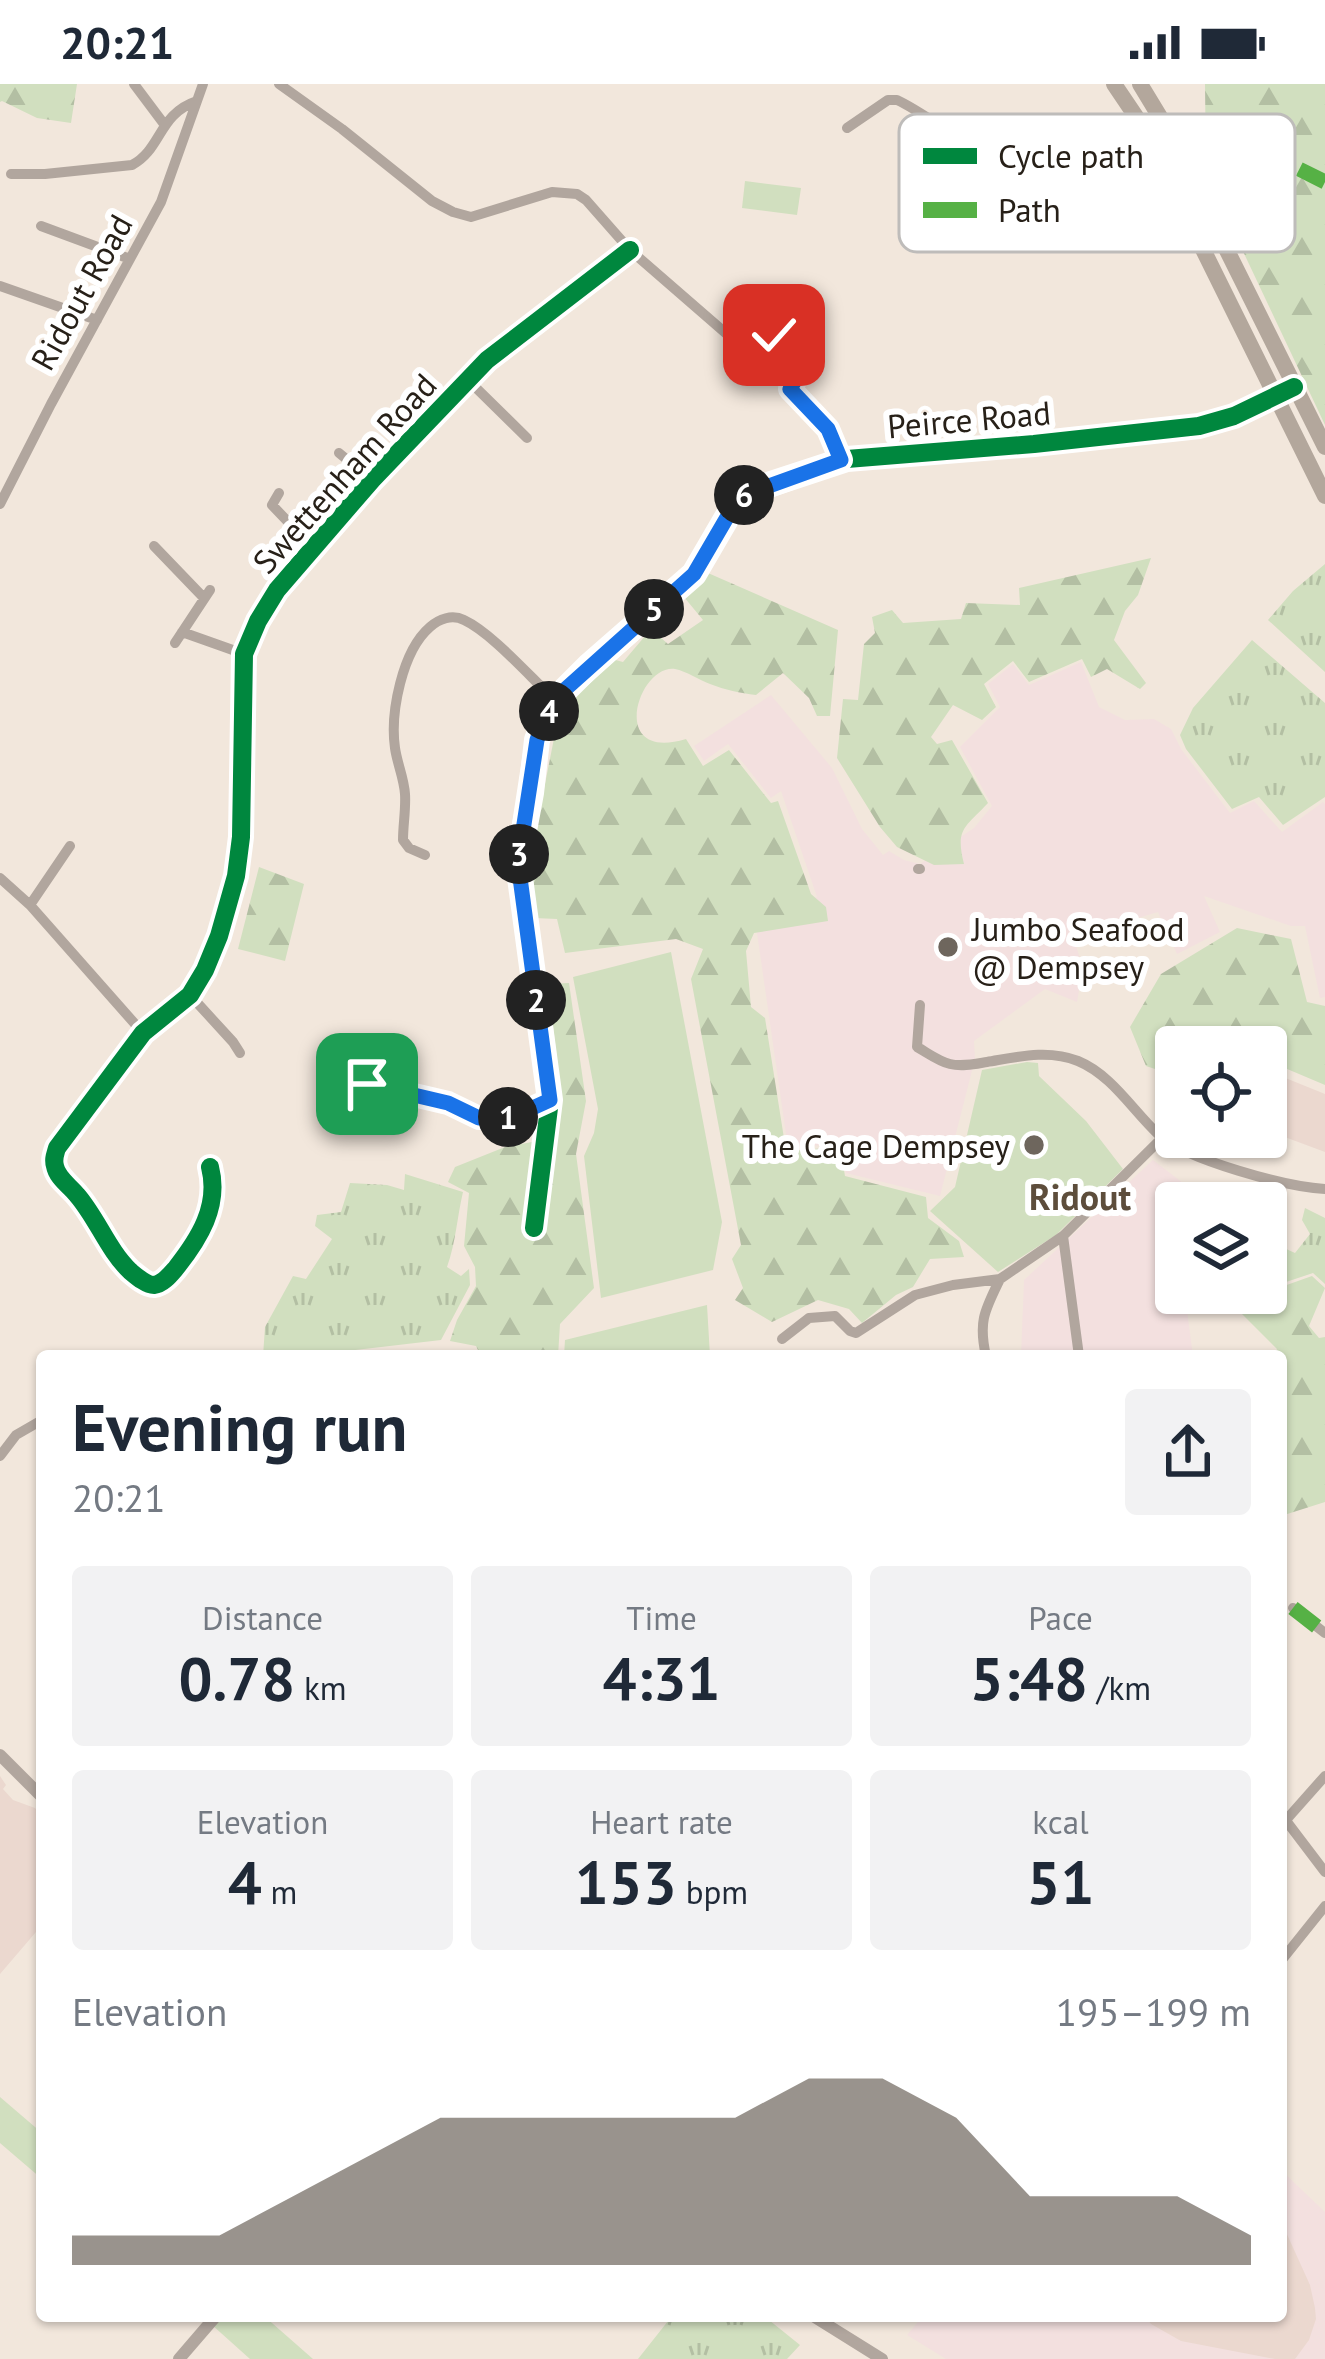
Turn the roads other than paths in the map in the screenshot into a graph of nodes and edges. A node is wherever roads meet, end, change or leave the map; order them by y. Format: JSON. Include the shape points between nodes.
{"nodes":[{"id":1,"x":134,"y":84,"type":"edge"},
{"id":2,"x":203,"y":84,"type":"edge"},
{"id":3,"x":279,"y":84,"type":"edge"},
{"id":4,"x":1114,"y":84,"type":"edge"},
{"id":5,"x":1140,"y":84,"type":"edge"},
{"id":6,"x":197,"y":100,"type":"junction"},
{"id":7,"x":919,"y":114,"type":"edge"},
{"id":8,"x":1134,"y":114,"type":"edge"},
{"id":9,"x":1158,"y":114,"type":"edge"},
{"id":10,"x":164,"y":124,"type":"junction"},
{"id":11,"x":847,"y":128,"type":"dead end"},
{"id":12,"x":11,"y":174,"type":"dead end"},
{"id":13,"x":41,"y":226,"type":"dead end"},
{"id":14,"x":630,"y":250,"type":"junction"},
{"id":15,"x":1227,"y":252,"type":"edge"},
{"id":16,"x":1205,"y":253,"type":"edge"},
{"id":17,"x":130,"y":260,"type":"junction"},
{"id":18,"x":0,"y":286,"type":"edge"},
{"id":19,"x":97,"y":320,"type":"junction"},
{"id":20,"x":774,"y":335,"type":"dead end"},
{"id":21,"x":468,"y":380,"type":"junction"},
{"id":22,"x":1294,"y":387,"type":"junction"},
{"id":23,"x":790,"y":389,"type":"junction"},
{"id":24,"x":1274,"y":397,"type":"junction"},
{"id":25,"x":527,"y":438,"type":"dead end"},
{"id":26,"x":1325,"y":448,"type":"edge"},
{"id":27,"x":339,"y":453,"type":"dead end"},
{"id":28,"x":841,"y":460,"type":"junction"},
{"id":29,"x":372,"y":480,"type":"junction"},
{"id":30,"x":279,"y":493,"type":"dead end"},
{"id":31,"x":1325,"y":496,"type":"edge"},
{"id":32,"x":0,"y":504,"type":"edge"},
{"id":33,"x":154,"y":546,"type":"dead end"},
{"id":34,"x":313,"y":548,"type":"junction"},
{"id":35,"x":244,"y":654,"type":"junction"},
{"id":36,"x":555,"y":700,"type":"junction"},
{"id":37,"x":70,"y":846,"type":"dead end"},
{"id":38,"x":425,"y":855,"type":"dead end"},
{"id":39,"x":0,"y":878,"type":"edge"},
{"id":40,"x":30,"y":905,"type":"junction"},
{"id":41,"x":190,"y":995,"type":"junction"},
{"id":42,"x":920,"y":1005,"type":"dead end"},
{"id":43,"x":143,"y":1033,"type":"junction"},
{"id":44,"x":240,"y":1053,"type":"dead end"},
{"id":45,"x":367,"y":1084,"type":"dead end"},
{"id":46,"x":550,"y":1100,"type":"junction"},
{"id":47,"x":1155,"y":1131,"type":"edge"},
{"id":48,"x":1155,"y":1145,"type":"edge"},
{"id":49,"x":1208,"y":1158,"type":"edge"},
{"id":50,"x":210,"y":1167,"type":"dead end"},
{"id":51,"x":1325,"y":1189,"type":"edge"},
{"id":52,"x":534,"y":1228,"type":"dead end"},
{"id":53,"x":1063,"y":1236,"type":"junction"},
{"id":54,"x":1000,"y":1279,"type":"junction"},
{"id":55,"x":782,"y":1340,"type":"dead end"},
{"id":56,"x":985,"y":1350,"type":"edge"},
{"id":57,"x":1078,"y":1350,"type":"edge"},
{"id":58,"x":36,"y":1423,"type":"edge"},
{"id":59,"x":0,"y":1456,"type":"edge"},
{"id":60,"x":1293,"y":1608,"type":"dead end"},
{"id":61,"x":1325,"y":1633,"type":"edge"},
{"id":62,"x":0,"y":1755,"type":"edge"},
{"id":63,"x":1325,"y":1776,"type":"edge"},
{"id":64,"x":36,"y":1791,"type":"edge"},
{"id":65,"x":1287,"y":1813,"type":"edge"},
{"id":66,"x":1287,"y":1822,"type":"edge"},
{"id":67,"x":1325,"y":1872,"type":"edge"},
{"id":68,"x":1325,"y":1906,"type":"edge"},
{"id":69,"x":1287,"y":1954,"type":"edge"},
{"id":70,"x":211,"y":2322,"type":"edge"},
{"id":71,"x":823,"y":2322,"type":"edge"},
{"id":72,"x":179,"y":2359,"type":"edge"},
{"id":73,"x":882,"y":2359,"type":"edge"}],
"edges":[{"from":1,"to":10,"type":"street"},
{"from":2,"to":6,"type":"street","name":"Ridout Road"},
{"from":3,"to":14,"type":"street","via":[[453,212],[471,217],[539,195],[578,194]]},
{"from":4,"to":8,"type":"main road"},
{"from":5,"to":9,"type":"main road"},
{"from":6,"to":10,"type":"street","name":"Ridout Road"},
{"from":6,"to":17,"type":"street","name":"Ridout Road","via":[[161,202]]},
{"from":7,"to":11,"type":"street","via":[[888,100]]},
{"from":10,"to":12,"type":"street","name":"Ridout Road","via":[[132,165]]},
{"from":13,"to":17,"type":"street"},
{"from":14,"to":21,"type":"street","name":"Swettenham Road"},
{"from":14,"to":23,"type":"street"},
{"from":15,"to":22,"type":"main road"},
{"from":16,"to":24,"type":"main road"},
{"from":17,"to":19,"type":"street","name":"Ridout Road"},
{"from":18,"to":19,"type":"street"},
{"from":19,"to":32,"type":"street","name":"Ridout Road"},
{"from":20,"to":23,"type":"street","via":[[800,359]]},
{"from":21,"to":25,"type":"street"},
{"from":21,"to":29,"type":"street","name":"Swettenham Road"},
{"from":22,"to":24,"type":"street","name":"Peirce Road"},
{"from":22,"to":26,"type":"main road"},
{"from":23,"to":28,"type":"street","via":[[828,429]]},
{"from":24,"to":28,"type":"street","name":"Peirce Road","via":[[1199,426]]},
{"from":24,"to":31,"type":"main road"},
{"from":27,"to":29,"type":"street","name":"Swettenham Road"},
{"from":28,"to":36,"type":"street","name":"Peirce Road","via":[[744,495],[694,574]]},
{"from":29,"to":34,"type":"street","name":"Swettenham Road"},
{"from":30,"to":34,"type":"street","name":"Swettenham Road","via":[[272,505]]},
{"from":33,"to":35,"type":"street","via":[[207,594],[179,637]]},
{"from":34,"to":35,"type":"street","name":"Swettenham Road","via":[[265,608]]},
{"from":35,"to":41,"type":"street","name":"Swettenham Road","via":[[240,854],[219,936]]},
{"from":36,"to":38,"type":"street","via":[[463,619],[438,620],[424,632],[401,677],[394,745],[405,790],[403,840]]},
{"from":36,"to":46,"type":"street","name":"Peirce Road","via":[[537,740],[518,875]]},
{"from":37,"to":40,"type":"street"},
{"from":39,"to":40,"type":"street"},
{"from":40,"to":43,"type":"street"},
{"from":41,"to":43,"type":"street","name":"Swettenham Road"},
{"from":41,"to":44,"type":"street"},
{"from":42,"to":47,"type":"street","via":[[917,1047],[952,1064],[1030,1054],[1077,1061]]},
{"from":43,"to":50,"type":"street","name":"Swettenham Road","via":[[57,1148],[57,1173],[124,1264],[154,1285],[170,1275],[208,1217]]},
{"from":45,"to":46,"type":"street","via":[[479,1118],[515,1116]]},
{"from":46,"to":52,"type":"street","name":"Peirce Road"},
{"from":48,"to":53,"type":"street"},
{"from":49,"to":51,"type":"street"},
{"from":53,"to":54,"type":"street"},
{"from":53,"to":57,"type":"street"},
{"from":54,"to":55,"type":"street","via":[[915,1295],[856,1333],[835,1316],[809,1318]]},
{"from":54,"to":56,"type":"street","via":[[982,1317]]},
{"from":58,"to":59,"type":"street"},
{"from":60,"to":61,"type":"street"},
{"from":62,"to":64,"type":"street"},
{"from":63,"to":65,"type":"street"},
{"from":66,"to":67,"type":"street"},
{"from":68,"to":69,"type":"street"},
{"from":70,"to":72,"type":"street"},
{"from":71,"to":73,"type":"street"}]}
